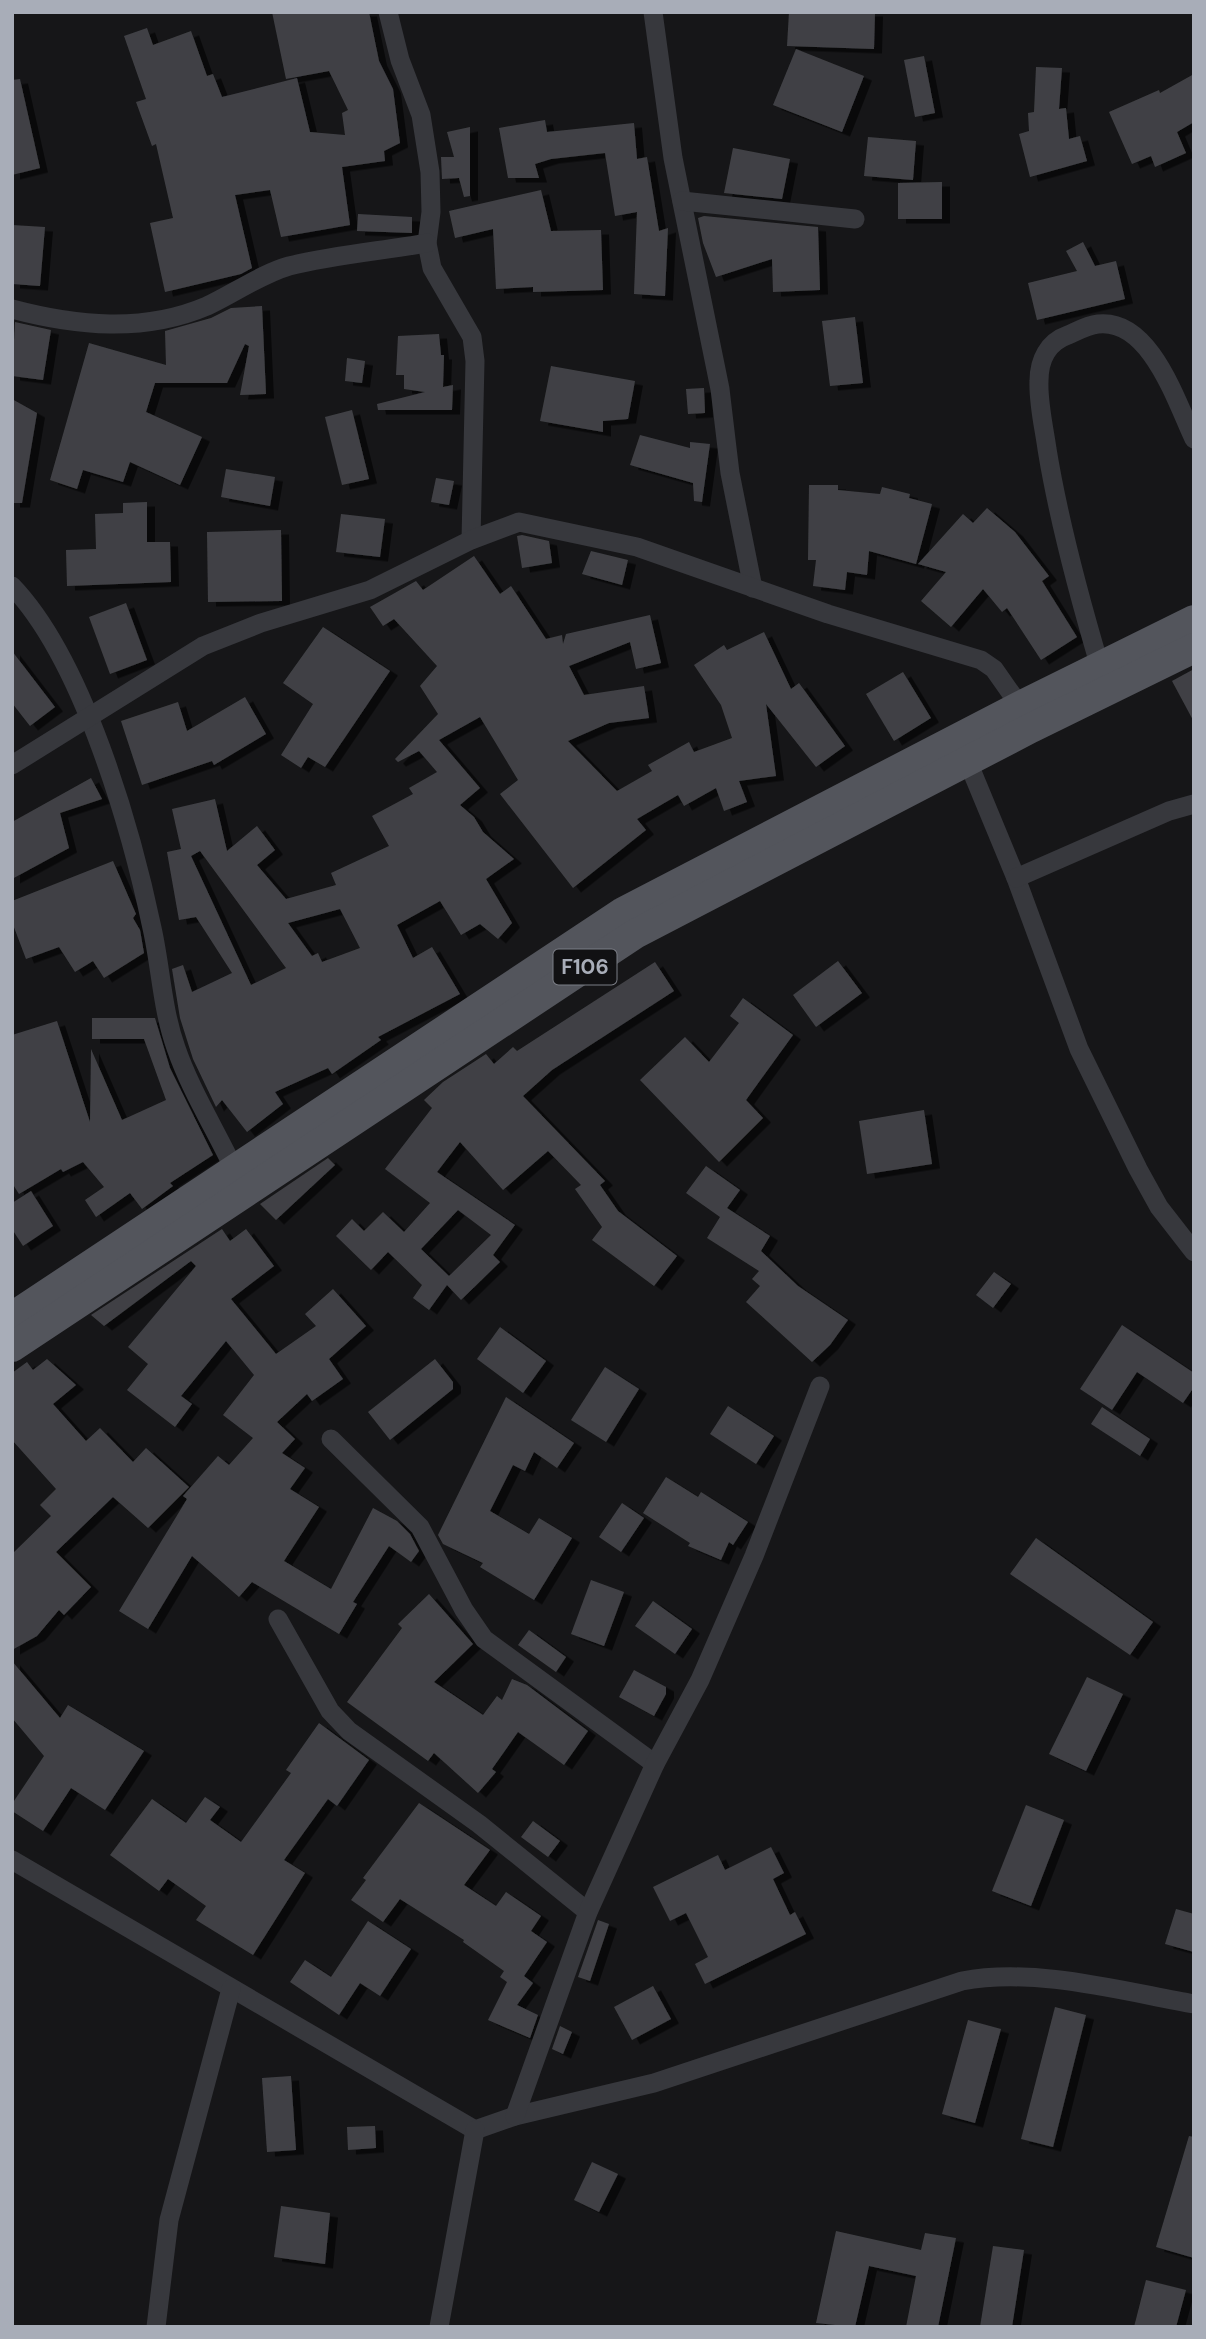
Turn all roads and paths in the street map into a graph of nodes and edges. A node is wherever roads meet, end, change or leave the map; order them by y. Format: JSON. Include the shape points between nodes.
{"nodes":[{"id":1,"x":388,"y":12,"type":"edge"},
{"id":2,"x":653,"y":12,"type":"edge"},
{"id":3,"x":682,"y":201,"type":"junction"},
{"id":4,"x":855,"y":219,"type":"dead end"},
{"id":5,"x":426,"y":243,"type":"junction"},
{"id":6,"x":12,"y":309,"type":"edge"},
{"id":7,"x":1194,"y":439,"type":"edge"},
{"id":8,"x":471,"y":540,"type":"junction"},
{"id":9,"x":12,"y":586,"type":"edge"},
{"id":10,"x":753,"y":588,"type":"junction"},
{"id":11,"x":1194,"y":621,"type":"edge"},
{"id":12,"x":1194,"y":648,"type":"edge"},
{"id":13,"x":1100,"y":667,"type":"junction"},
{"id":14,"x":1020,"y":706,"type":"junction"},
{"id":15,"x":89,"y":717,"type":"junction"},
{"id":16,"x":968,"y":762,"type":"junction"},
{"id":17,"x":12,"y":765,"type":"edge"},
{"id":18,"x":1194,"y":804,"type":"edge"},
{"id":19,"x":1016,"y":878,"type":"junction"},
{"id":20,"x":234,"y":1169,"type":"junction"},
{"id":21,"x":1194,"y":1252,"type":"edge"},
{"id":22,"x":12,"y":1317,"type":"edge"},
{"id":23,"x":12,"y":1348,"type":"edge"},
{"id":24,"x":820,"y":1385,"type":"dead end"},
{"id":25,"x":331,"y":1439,"type":"dead end"},
{"id":26,"x":278,"y":1619,"type":"dead end"},
{"id":27,"x":655,"y":1764,"type":"junction"},
{"id":28,"x":12,"y":1860,"type":"edge"},
{"id":29,"x":588,"y":1912,"type":"junction"},
{"id":30,"x":231,"y":1989,"type":"junction"},
{"id":31,"x":1194,"y":2004,"type":"edge"},
{"id":32,"x":515,"y":2116,"type":"junction"},
{"id":33,"x":475,"y":2130,"type":"junction"},
{"id":34,"x":156,"y":2327,"type":"edge"},
{"id":35,"x":439,"y":2327,"type":"edge"}],
"edges":[{"from":1,"to":5,"type":"street","via":[[421,115],[431,199]]},
{"from":2,"to":3,"type":"street"},
{"from":3,"to":4,"type":"street"},
{"from":3,"to":10,"type":"street"},
{"from":5,"to":6,"type":"street","via":[[287,267],[195,310],[149,321],[99,326]]},
{"from":5,"to":8,"type":"street","via":[[432,268],[472,337]]},
{"from":7,"to":13,"type":"street","via":[[1169,385],[1134,333],[1098,324],[1063,336],[1048,348],[1038,384],[1052,479]]},
{"from":8,"to":10,"type":"street","via":[[519,522],[539,525],[637,547]]},
{"from":8,"to":15,"type":"street","via":[[370,590],[203,646]]},
{"from":9,"to":15,"type":"street","via":[[36,612]]},
{"from":10,"to":14,"type":"street","via":[[981,660],[994,669]]},
{"from":11,"to":13,"type":"main road","number":"F106"},
{"from":12,"to":16,"type":"main road","number":"F106"},
{"from":13,"to":14,"type":"main road","number":"F106"},
{"from":14,"to":20,"type":"main road","number":"F106","via":[[622,912]]},
{"from":15,"to":17,"type":"street"},
{"from":15,"to":20,"type":"street","via":[[141,876],[176,1049]]},
{"from":16,"to":19,"type":"street"},
{"from":16,"to":23,"type":"main road","number":"F106","via":[[635,934]]},
{"from":18,"to":19,"type":"street"},
{"from":19,"to":21,"type":"street","via":[[1079,1049],[1159,1207]]},
{"from":20,"to":22,"type":"main road","number":"F106"},
{"from":24,"to":27,"type":"street","via":[[754,1556],[700,1680]]},
{"from":25,"to":27,"type":"street","via":[[420,1527],[484,1639]]},
{"from":26,"to":29,"type":"street","via":[[330,1711],[349,1731],[479,1824]]},
{"from":27,"to":29,"type":"street"},
{"from":28,"to":30,"type":"street"},
{"from":29,"to":32,"type":"street"},
{"from":30,"to":33,"type":"street"},
{"from":30,"to":34,"type":"street","via":[[169,2220]]},
{"from":31,"to":32,"type":"street","via":[[1025,1977],[991,1976],[654,2083]]},
{"from":32,"to":33,"type":"street"},
{"from":33,"to":35,"type":"street"}]}
